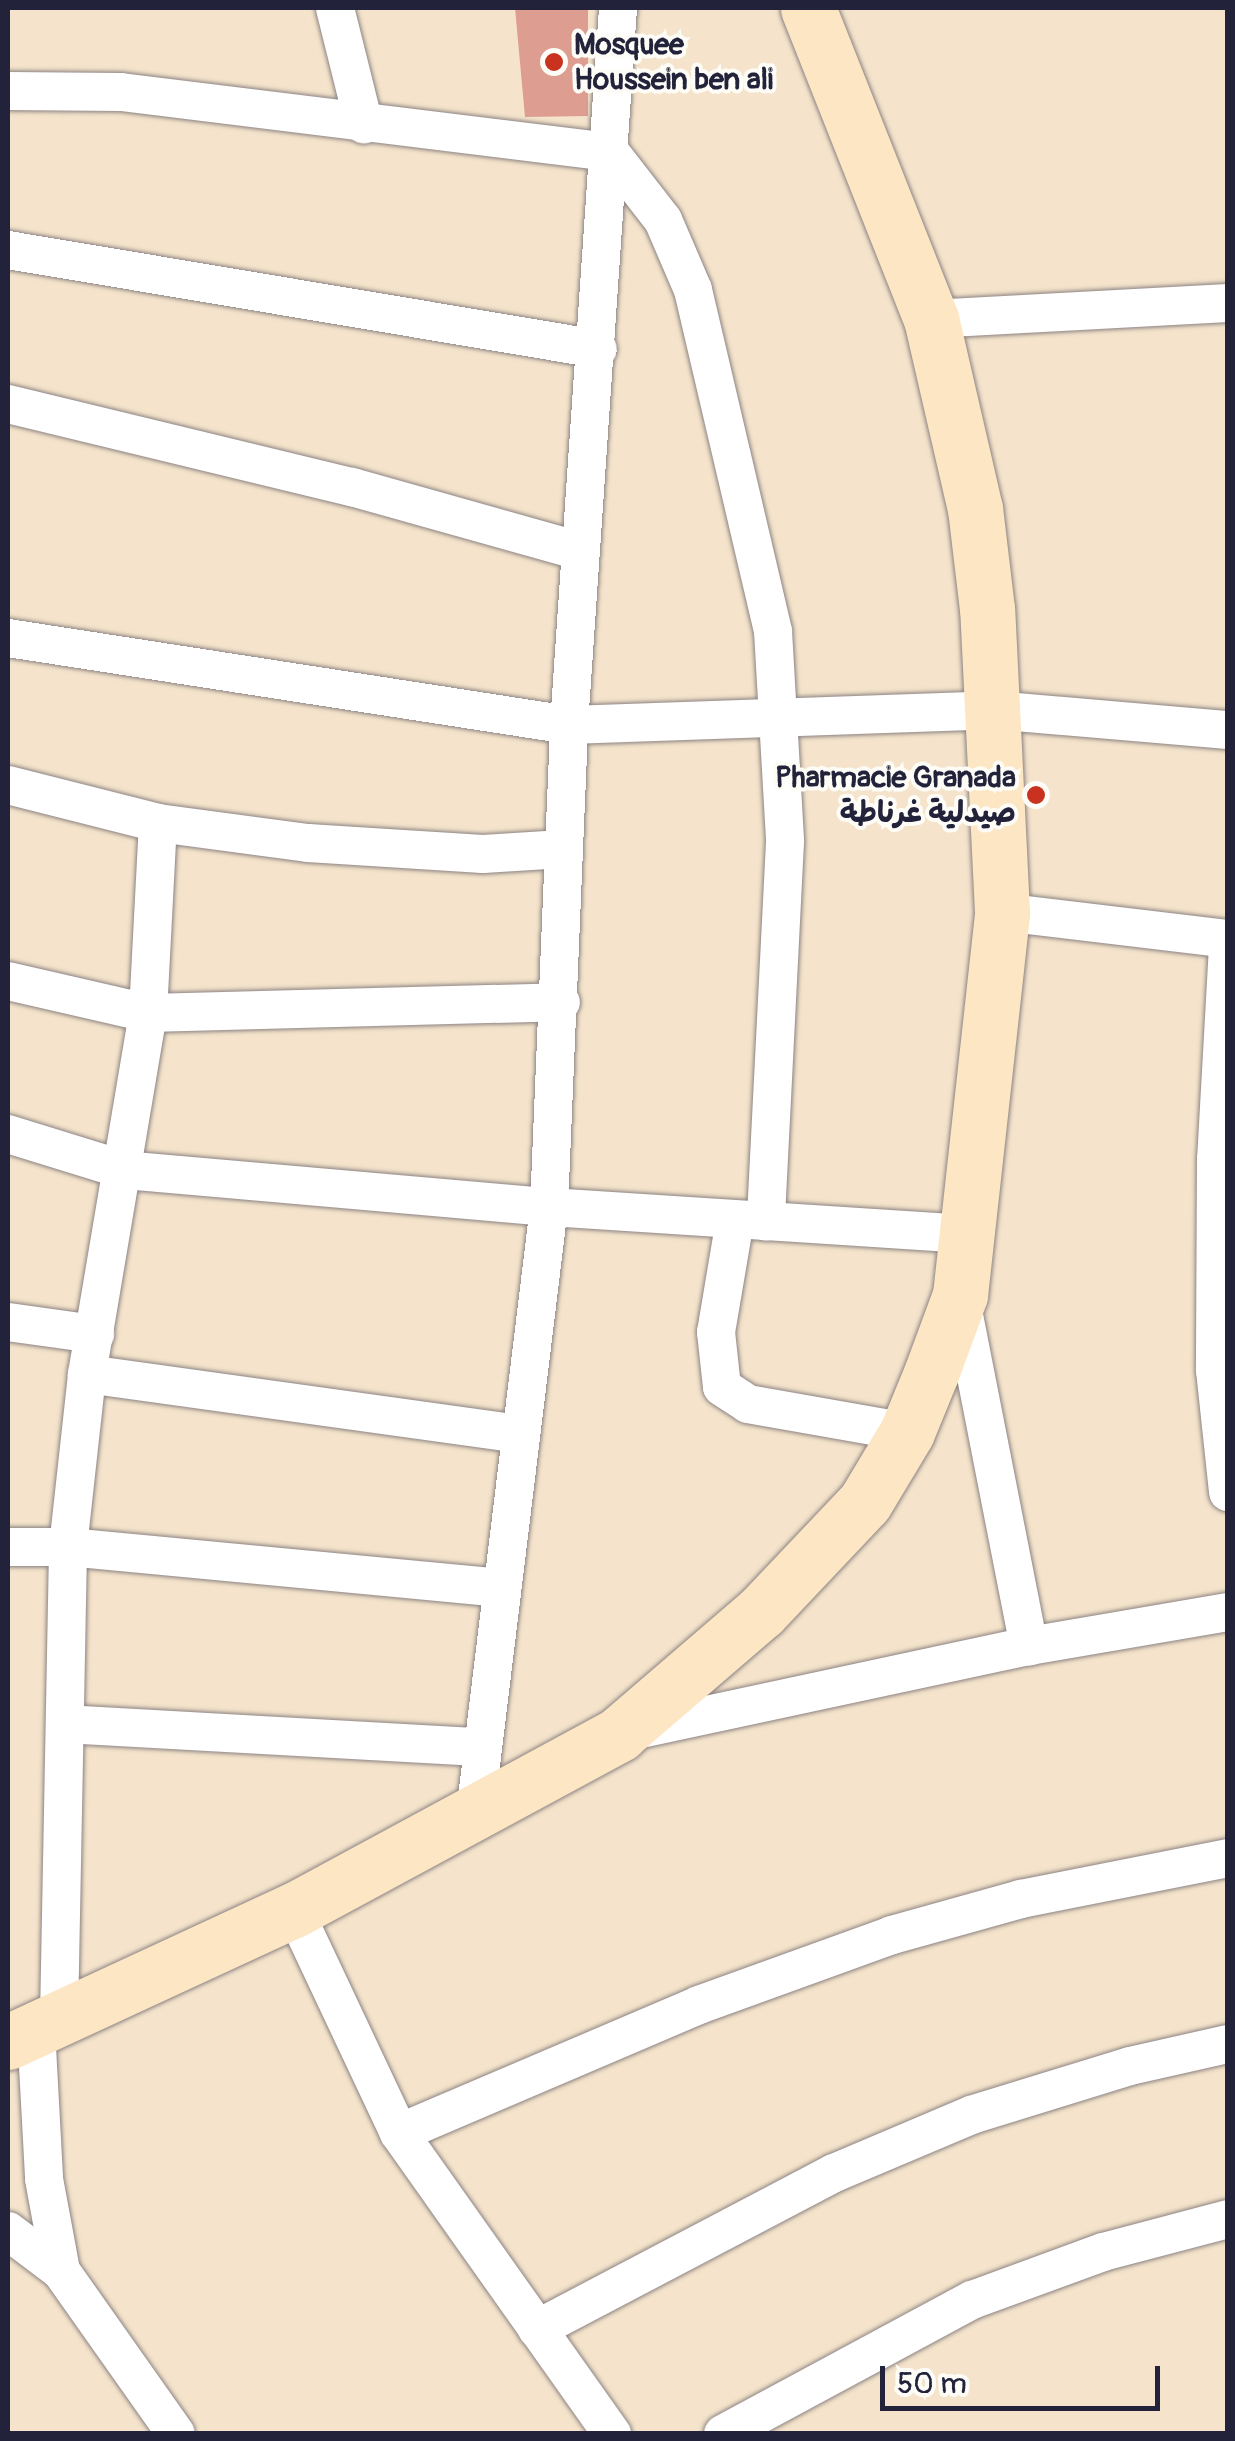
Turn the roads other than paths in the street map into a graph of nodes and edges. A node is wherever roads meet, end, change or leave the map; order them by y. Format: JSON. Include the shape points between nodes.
{"nodes":[{"id":1,"x":618,"y":8,"type":"edge"},
{"id":2,"x":808,"y":8,"type":"edge"},
{"id":3,"x":343,"y":9,"type":"edge"},
{"id":4,"x":8,"y":91,"type":"edge"},
{"id":5,"x":364,"y":124,"type":"junction"},
{"id":6,"x":610,"y":152,"type":"junction"},
{"id":7,"x":8,"y":250,"type":"edge"},
{"id":8,"x":1228,"y":303,"type":"edge"},
{"id":9,"x":931,"y":320,"type":"junction"},
{"id":10,"x":598,"y":350,"type":"junction"},
{"id":11,"x":8,"y":404,"type":"edge"},
{"id":12,"x":580,"y":551,"type":"junction"},
{"id":13,"x":8,"y":638,"type":"edge"},
{"id":14,"x":994,"y":710,"type":"junction"},
{"id":15,"x":782,"y":719,"type":"junction"},
{"id":16,"x":569,"y":725,"type":"junction"},
{"id":17,"x":1228,"y":730,"type":"edge"},
{"id":18,"x":8,"y":786,"type":"edge"},
{"id":19,"x":158,"y":824,"type":"junction"},
{"id":20,"x":563,"y":850,"type":"junction"},
{"id":21,"x":1002,"y":912,"type":"junction"},
{"id":22,"x":1228,"y":939,"type":"edge"},
{"id":23,"x":1228,"y":946,"type":"edge"},
{"id":24,"x":8,"y":980,"type":"edge"},
{"id":25,"x":561,"y":1002,"type":"junction"},
{"id":26,"x":148,"y":1014,"type":"junction"},
{"id":27,"x":8,"y":1134,"type":"edge"},
{"id":28,"x":1222,"y":1159,"type":"edge"},
{"id":29,"x":124,"y":1170,"type":"junction"},
{"id":30,"x":549,"y":1207,"type":"junction"},
{"id":31,"x":750,"y":1221,"type":"junction"},
{"id":32,"x":967,"y":1234,"type":"junction"},
{"id":33,"x":960,"y":1294,"type":"junction"},
{"id":34,"x":8,"y":1322,"type":"edge"},
{"id":35,"x":94,"y":1334,"type":"junction"},
{"id":36,"x":1221,"y":1369,"type":"edge"},
{"id":37,"x":87,"y":1374,"type":"junction"},
{"id":38,"x":907,"y":1432,"type":"junction"},
{"id":39,"x":519,"y":1434,"type":"junction"},
{"id":40,"x":1228,"y":1492,"type":"edge"},
{"id":41,"x":68,"y":1546,"type":"junction"},
{"id":42,"x":8,"y":1547,"type":"edge"},
{"id":43,"x":502,"y":1588,"type":"junction"},
{"id":44,"x":1228,"y":1612,"type":"edge"},
{"id":45,"x":1029,"y":1646,"type":"junction"},
{"id":46,"x":65,"y":1724,"type":"junction"},
{"id":47,"x":620,"y":1734,"type":"junction"},
{"id":48,"x":482,"y":1747,"type":"junction"},
{"id":49,"x":475,"y":1814,"type":"junction"},
{"id":50,"x":1228,"y":1858,"type":"edge"},
{"id":51,"x":294,"y":1910,"type":"junction"},
{"id":52,"x":34,"y":2030,"type":"edge"},
{"id":53,"x":1228,"y":2044,"type":"edge"},
{"id":54,"x":398,"y":2133,"type":"junction"},
{"id":55,"x":1228,"y":2219,"type":"edge"},
{"id":56,"x":8,"y":2230,"type":"edge"},
{"id":57,"x":61,"y":2271,"type":"junction"},
{"id":58,"x":537,"y":2329,"type":"junction"},
{"id":59,"x":176,"y":2434,"type":"edge"},
{"id":60,"x":612,"y":2434,"type":"edge"},
{"id":61,"x":723,"y":2434,"type":"edge"}],
"edges":[{"from":1,"to":6,"type":"street"},
{"from":2,"to":9,"type":"main road"},
{"from":3,"to":5,"type":"street"},
{"from":4,"to":5,"type":"street","via":[[121,92]]},
{"from":5,"to":6,"type":"street"},
{"from":6,"to":10,"type":"street"},
{"from":6,"to":15,"type":"street","via":[[663,220],[693,290],[773,631]]},
{"from":7,"to":10,"type":"street"},
{"from":8,"to":9,"type":"street"},
{"from":9,"to":14,"type":"main road","via":[[976,509]]},
{"from":10,"to":12,"type":"street"},
{"from":11,"to":12,"type":"street","via":[[352,486]]},
{"from":12,"to":16,"type":"street"},
{"from":13,"to":16,"type":"street"},
{"from":14,"to":15,"type":"street"},
{"from":14,"to":17,"type":"street"},
{"from":14,"to":21,"type":"main road"},
{"from":15,"to":16,"type":"street"},
{"from":15,"to":31,"type":"street","via":[[785,842]]},
{"from":16,"to":20,"type":"street"},
{"from":18,"to":19,"type":"street"},
{"from":19,"to":20,"type":"street","via":[[394,850]]},
{"from":19,"to":26,"type":"street"},
{"from":20,"to":25,"type":"street"},
{"from":21,"to":22,"type":"street"},
{"from":21,"to":32,"type":"main road"},
{"from":23,"to":28,"type":"street"},
{"from":24,"to":26,"type":"street"},
{"from":25,"to":26,"type":"street"},
{"from":25,"to":30,"type":"street"},
{"from":26,"to":29,"type":"street"},
{"from":27,"to":29,"type":"street"},
{"from":28,"to":36,"type":"street"},
{"from":29,"to":30,"type":"street"},
{"from":29,"to":35,"type":"street"},
{"from":30,"to":31,"type":"street"},
{"from":30,"to":39,"type":"street"},
{"from":31,"to":32,"type":"street"},
{"from":31,"to":38,"type":"street","via":[[716,1332],[722,1387],[748,1404]]},
{"from":32,"to":33,"type":"main road"},
{"from":33,"to":38,"type":"main road"},
{"from":33,"to":45,"type":"street"},
{"from":34,"to":35,"type":"street"},
{"from":35,"to":37,"type":"street"},
{"from":36,"to":40,"type":"street"},
{"from":37,"to":39,"type":"street"},
{"from":37,"to":41,"type":"street"},
{"from":38,"to":47,"type":"main road","via":[[865,1502],[762,1612]]},
{"from":39,"to":43,"type":"street"},
{"from":41,"to":42,"type":"street"},
{"from":41,"to":43,"type":"street"},
{"from":41,"to":46,"type":"street"},
{"from":43,"to":48,"type":"street"},
{"from":44,"to":45,"type":"street"},
{"from":45,"to":47,"type":"street"},
{"from":46,"to":48,"type":"street"},
{"from":46,"to":52,"type":"street"},
{"from":47,"to":49,"type":"main road"},
{"from":48,"to":49,"type":"street"},
{"from":49,"to":51,"type":"main road"},
{"from":50,"to":54,"type":"street","via":[[1020,1899],[892,1936],[699,2005]]},
{"from":51,"to":52,"type":"main road"},
{"from":51,"to":54,"type":"street"},
{"from":52,"to":57,"type":"street","via":[[44,2179]]},
{"from":53,"to":58,"type":"street","via":[[1130,2066],[954,2122],[834,2173]]},
{"from":54,"to":58,"type":"street"},
{"from":55,"to":61,"type":"street","via":[[1103,2252],[972,2300]]},
{"from":56,"to":57,"type":"street"},
{"from":57,"to":59,"type":"street"},
{"from":58,"to":60,"type":"street"}]}
